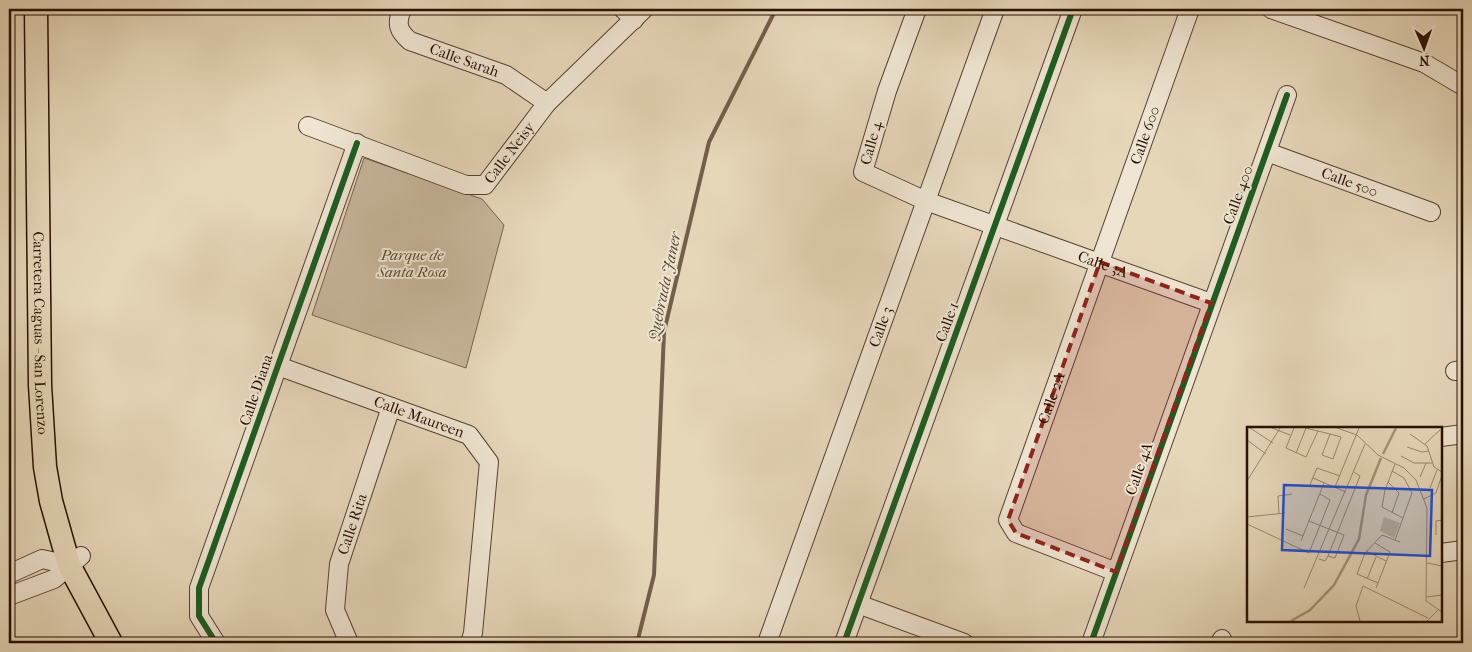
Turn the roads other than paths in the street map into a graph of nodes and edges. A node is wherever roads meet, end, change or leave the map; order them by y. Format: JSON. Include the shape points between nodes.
{"nodes":[{"id":1,"x":36,"y":9,"type":"edge"},
{"id":2,"x":402,"y":9,"type":"edge"},
{"id":3,"x":917,"y":9,"type":"edge"},
{"id":4,"x":995,"y":9,"type":"edge"},
{"id":5,"x":1073,"y":9,"type":"edge"},
{"id":6,"x":1190,"y":9,"type":"edge"},
{"id":7,"x":1271,"y":9,"type":"edge"},
{"id":8,"x":634,"y":12,"type":"edge"},
{"id":9,"x":1463,"y":86,"type":"edge"},
{"id":10,"x":1287,"y":95,"type":"dead end"},
{"id":11,"x":547,"y":103,"type":"junction"},
{"id":12,"x":308,"y":126,"type":"dead end"},
{"id":13,"x":357,"y":143,"type":"junction"},
{"id":14,"x":1267,"y":152,"type":"junction"},
{"id":15,"x":926,"y":201,"type":"junction"},
{"id":16,"x":1431,"y":212,"type":"dead end"},
{"id":17,"x":995,"y":224,"type":"junction"},
{"id":18,"x":1100,"y":262,"type":"junction"},
{"id":19,"x":1211,"y":303,"type":"junction"},
{"id":20,"x":278,"y":366,"type":"junction"},
{"id":21,"x":391,"y":407,"type":"junction"},
{"id":22,"x":1463,"y":434,"type":"edge"},
{"id":23,"x":1442,"y":437,"type":"edge"},
{"id":24,"x":1463,"y":550,"type":"edge"},
{"id":25,"x":1442,"y":553,"type":"edge"},
{"id":26,"x":75,"y":561,"type":"junction"},
{"id":27,"x":1116,"y":572,"type":"junction"},
{"id":28,"x":9,"y":574,"type":"edge"},
{"id":29,"x":9,"y":596,"type":"edge"},
{"id":30,"x":858,"y":604,"type":"junction"},
{"id":31,"x":111,"y":643,"type":"edge"},
{"id":32,"x":216,"y":643,"type":"edge"},
{"id":33,"x":349,"y":643,"type":"edge"},
{"id":34,"x":470,"y":643,"type":"edge"},
{"id":35,"x":767,"y":643,"type":"edge"},
{"id":36,"x":844,"y":643,"type":"edge"},
{"id":37,"x":962,"y":643,"type":"edge"},
{"id":38,"x":1091,"y":643,"type":"edge"}],
"edges":[{"from":1,"to":26,"type":"main road","name":"Carretera Caguas - San Lorenzo","via":[[42,425],[51,501]]},
{"from":2,"to":11,"type":"street","name":"Calle Sarah","via":[[397,21],[400,32],[410,41],[506,75]]},
{"from":3,"to":15,"type":"street","name":"Calle 4","via":[[862,172]]},
{"from":4,"to":15,"type":"street","name":"Calle 3"},
{"from":5,"to":17,"type":"street","name":"Calle 1"},
{"from":6,"to":18,"type":"street","name":"Calle 600"},
{"from":7,"to":9,"type":"street","via":[[1424,63]]},
{"from":8,"to":11,"type":"street","name":"Calle Neisy"},
{"from":10,"to":14,"type":"street","name":"Calle 400"},
{"from":11,"to":13,"type":"street","name":"Calle Neisy","via":[[485,185],[466,185]]},
{"from":12,"to":13,"type":"street","name":"Calle Neisy"},
{"from":13,"to":20,"type":"street","name":"Calle Diana"},
{"from":14,"to":16,"type":"street","name":"Calle 500"},
{"from":14,"to":19,"type":"street","name":"Calle 400"},
{"from":15,"to":17,"type":"street","name":"Calle 4"},
{"from":15,"to":35,"type":"street","name":"Calle 3"},
{"from":17,"to":18,"type":"street","name":"Calle 3A"},
{"from":17,"to":30,"type":"street","name":"Calle 1"},
{"from":18,"to":19,"type":"street","name":"Calle 3A"},
{"from":18,"to":27,"type":"street","name":"Calle 2A","via":[[1008,520],[1016,533]]},
{"from":19,"to":27,"type":"street","name":"Calle 4A"},
{"from":20,"to":21,"type":"street","name":"Calle Maureen"},
{"from":20,"to":32,"type":"street","name":"Calle Diana","via":[[199,588],[199,616]]},
{"from":21,"to":33,"type":"street","name":"Calle Rita","via":[[339,564],[335,610]]},
{"from":21,"to":34,"type":"street","name":"Calle Maureen","via":[[469,436],[489,462]]},
{"from":22,"to":23,"type":"street"},
{"from":24,"to":25,"type":"street"},
{"from":26,"to":28,"type":"street","via":[[42,559]]},
{"from":26,"to":29,"type":"street","via":[[54,579]]},
{"from":26,"to":31,"type":"main road","name":"Carretera Caguas - San Lorenzo"},
{"from":27,"to":38,"type":"street","name":"Calle 4A"},
{"from":30,"to":36,"type":"street","name":"Calle 1"},
{"from":30,"to":37,"type":"street"}]}
